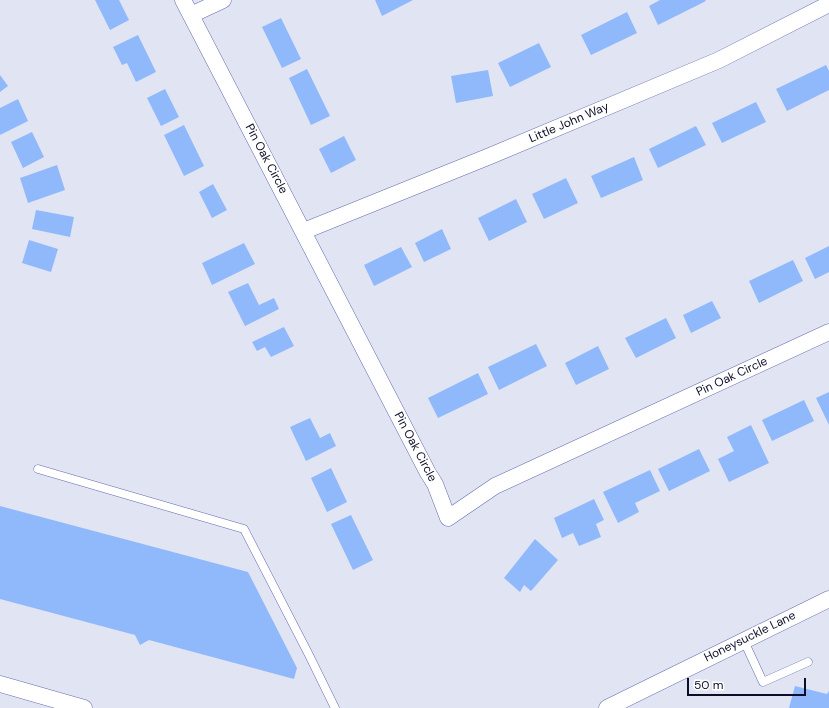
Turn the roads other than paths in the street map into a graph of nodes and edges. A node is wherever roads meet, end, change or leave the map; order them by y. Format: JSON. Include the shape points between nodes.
{"nodes":[{"id":1,"x":183,"y":0,"type":"edge"},
{"id":2,"x":223,"y":0,"type":"edge"},
{"id":3,"x":829,"y":4,"type":"edge"},
{"id":4,"x":191,"y":14,"type":"junction"},
{"id":5,"x":304,"y":231,"type":"junction"},
{"id":6,"x":829,"y":332,"type":"edge"},
{"id":7,"x":38,"y":469,"type":"dead end"},
{"id":8,"x":829,"y":599,"type":"edge"},
{"id":9,"x":744,"y":641,"type":"junction"},
{"id":10,"x":808,"y":662,"type":"dead end"},
{"id":11,"x":0,"y":684,"type":"edge"},
{"id":12,"x":612,"y":707,"type":"edge"},
{"id":13,"x":84,"y":708,"type":"edge"},
{"id":14,"x":335,"y":708,"type":"edge"}],
"edges":[{"from":1,"to":4,"type":"street","name":"Pin Oak Circle"},
{"from":2,"to":4,"type":"street"},
{"from":3,"to":5,"type":"street","name":"Little John Way","via":[[719,60]]},
{"from":4,"to":5,"type":"street","name":"Pin Oak Circle"},
{"from":5,"to":6,"type":"street","name":"Pin Oak Circle","via":[[435,484],[448,518],[495,486]]},
{"from":7,"to":14,"type":"lane","via":[[244,529]]},
{"from":8,"to":9,"type":"street","name":"Honeysuckle Lane"},
{"from":9,"to":10,"type":"lane","via":[[763,682]]},
{"from":9,"to":12,"type":"street","name":"Honeysuckle Lane"},
{"from":11,"to":13,"type":"street"}]}
